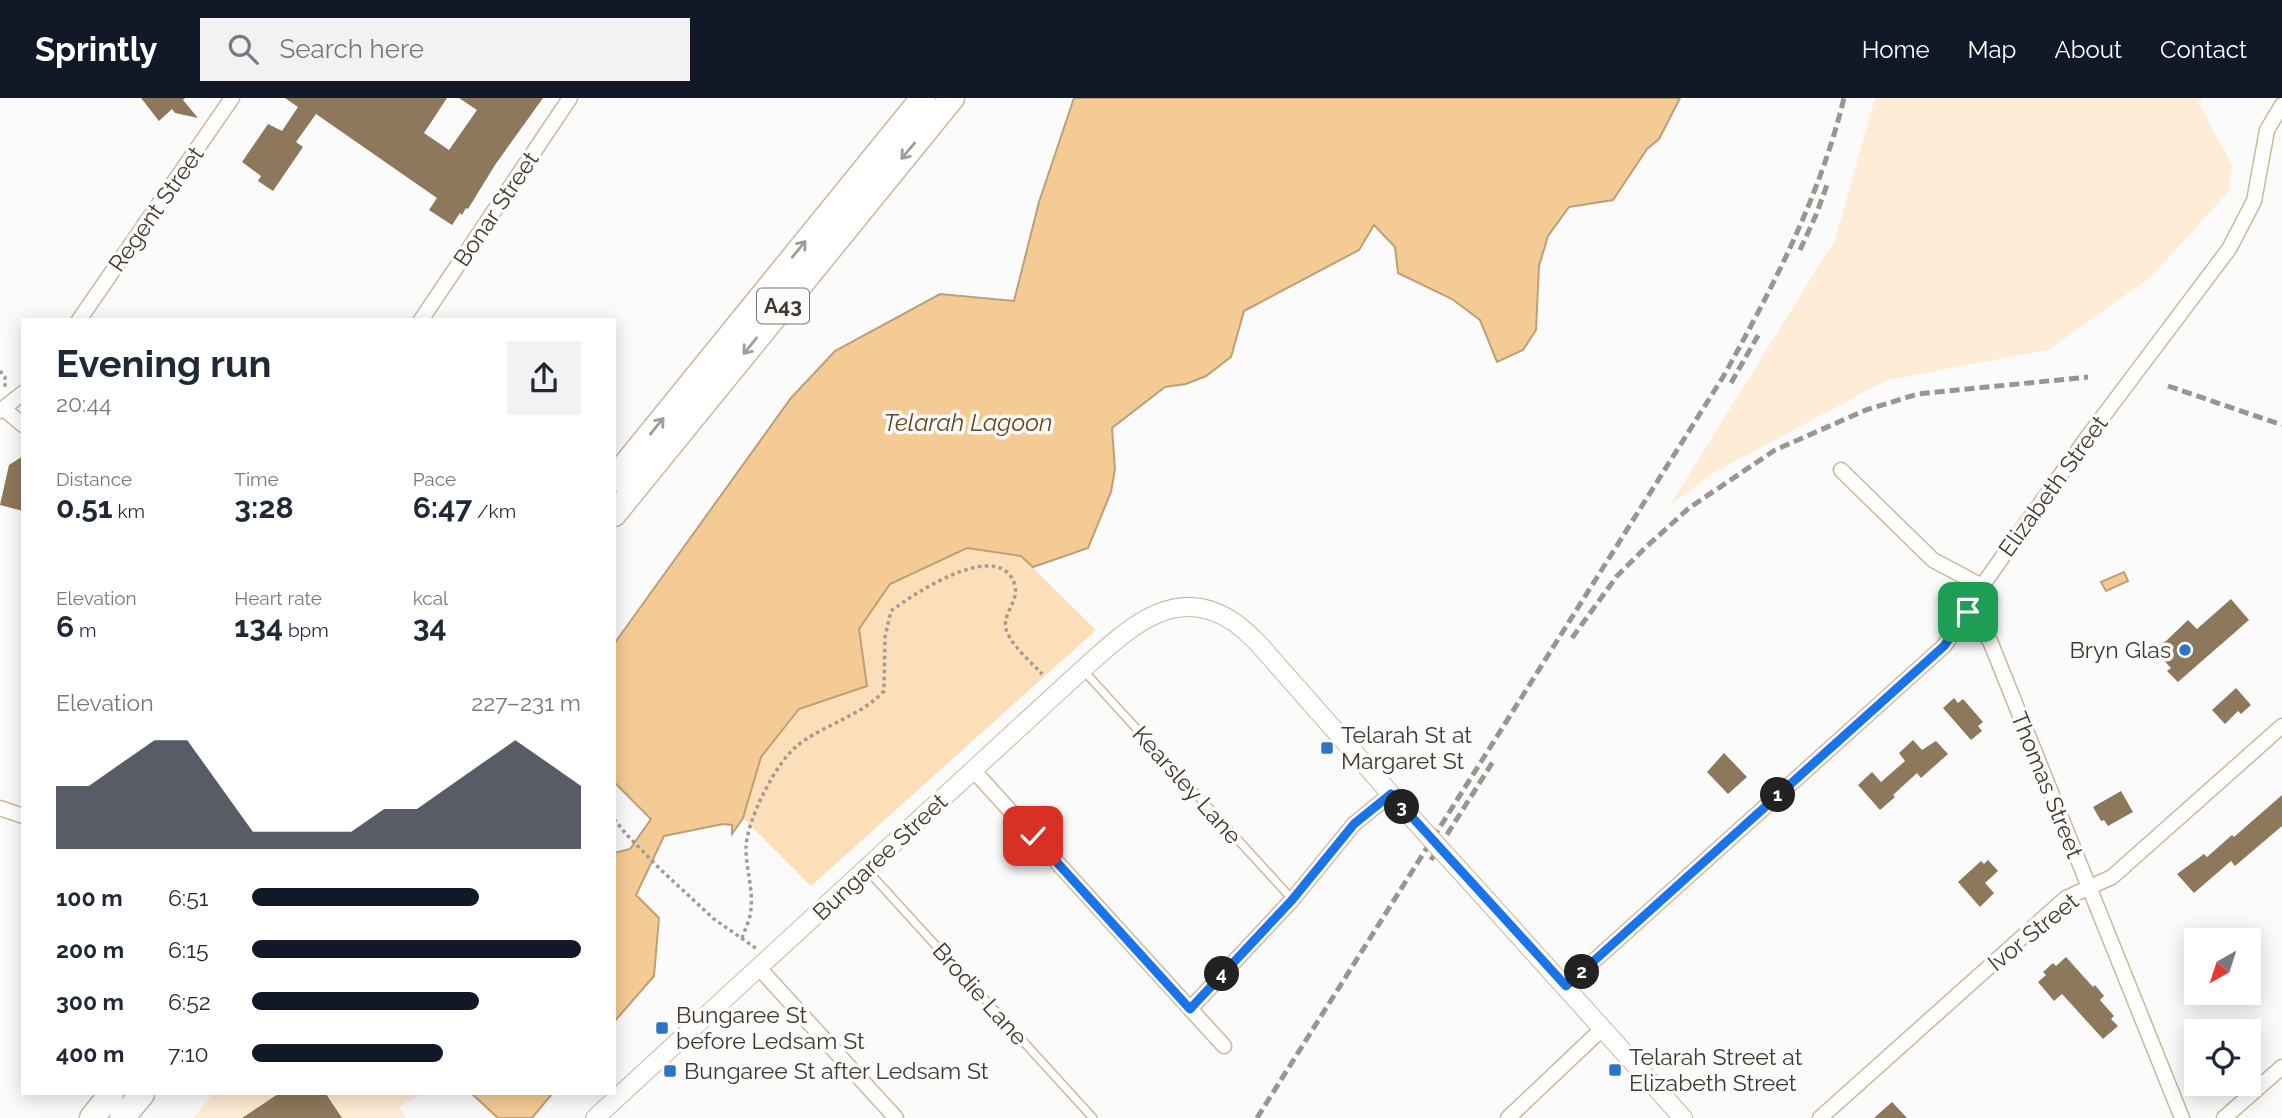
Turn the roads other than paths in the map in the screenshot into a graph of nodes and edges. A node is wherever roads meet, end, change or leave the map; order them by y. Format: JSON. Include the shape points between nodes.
{"nodes":[{"id":1,"x":232,"y":98,"type":"edge"},
{"id":2,"x":570,"y":98,"type":"edge"},
{"id":3,"x":923,"y":98,"type":"edge"},
{"id":4,"x":952,"y":98,"type":"edge"},
{"id":5,"x":2282,"y":105,"type":"edge"},
{"id":6,"x":80,"y":318,"type":"edge"},
{"id":7,"x":422,"y":318,"type":"edge"},
{"id":8,"x":21,"y":395,"type":"edge"},
{"id":9,"x":2,"y":411,"type":"edge"},
{"id":10,"x":21,"y":424,"type":"edge"},
{"id":11,"x":1842,"y":470,"type":"dead end"},
{"id":12,"x":616,"y":477,"type":"edge"},
{"id":13,"x":616,"y":512,"type":"edge"},
{"id":14,"x":1982,"y":586,"type":"junction"},
{"id":15,"x":1968,"y":612,"type":"junction"},
{"id":16,"x":1083,"y":669,"type":"junction"},
{"id":17,"x":2282,"y":726,"type":"edge"},
{"id":18,"x":974,"y":771,"type":"junction"},
{"id":19,"x":1391,"y":794,"type":"junction"},
{"id":20,"x":0,"y":808,"type":"edge"},
{"id":21,"x":21,"y":815,"type":"edge"},
{"id":22,"x":867,"y":870,"type":"junction"},
{"id":23,"x":2088,"y":888,"type":"junction"},
{"id":24,"x":1292,"y":900,"type":"junction"},
{"id":25,"x":759,"y":968,"type":"junction"},
{"id":26,"x":1566,"y":986,"type":"junction"},
{"id":27,"x":1190,"y":1009,"type":"junction"},
{"id":28,"x":1603,"y":1028,"type":"junction"},
{"id":29,"x":1224,"y":1046,"type":"dead end"},
{"id":30,"x":2282,"y":1067,"type":"edge"},
{"id":31,"x":110,"y":1095,"type":"edge"},
{"id":32,"x":141,"y":1095,"type":"edge"},
{"id":33,"x":152,"y":1095,"type":"edge"},
{"id":34,"x":92,"y":1118,"type":"edge"},
{"id":35,"x":122,"y":1118,"type":"edge"},
{"id":36,"x":140,"y":1118,"type":"edge"},
{"id":37,"x":596,"y":1118,"type":"edge"},
{"id":38,"x":896,"y":1118,"type":"edge"},
{"id":39,"x":1093,"y":1118,"type":"edge"},
{"id":40,"x":1508,"y":1118,"type":"edge"},
{"id":41,"x":1683,"y":1118,"type":"edge"},
{"id":42,"x":1820,"y":1118,"type":"edge"},
{"id":43,"x":2182,"y":1118,"type":"edge"},
{"id":44,"x":2224,"y":1118,"type":"edge"}],
"edges":[{"from":1,"to":6,"type":"street","name":"Regent Street"},
{"from":2,"to":7,"type":"street","name":"Bonar Street"},
{"from":12,"to":3,"type":"highway","number":"A43","one_way":true},
{"from":4,"to":13,"type":"highway","number":"A43","one_way":true},
{"from":5,"to":14,"type":"street","name":"Elizabeth Street","via":[[2267,130],[2254,201],[2229,249]]},
{"from":8,"to":9,"type":"street"},
{"from":9,"to":10,"type":"street"},
{"from":11,"to":14,"type":"street","via":[[1933,560]]},
{"from":14,"to":15,"type":"street","name":"Elizabeth Street"},
{"from":15,"to":23,"type":"street","name":"Thomas Street","via":[[1990,641]]},
{"from":15,"to":26,"type":"street","name":"Elizabeth Street","via":[[1944,646]]},
{"from":16,"to":18,"type":"street","name":"Bungaree Street"},
{"from":16,"to":19,"type":"street","name":"Bungaree Street","via":[[1132,626],[1172,608],[1205,608],[1232,621],[1257,642]]},
{"from":16,"to":24,"type":"lane","name":"Kearsley Lane"},
{"from":17,"to":23,"type":"street","name":"Ivor Street","via":[[2112,877]]},
{"from":18,"to":22,"type":"street","name":"Bungaree Street"},
{"from":18,"to":27,"type":"street"},
{"from":19,"to":24,"type":"street","via":[[1354,824]]},
{"from":19,"to":26,"type":"street","bridge":true},
{"from":20,"to":21,"type":"street"},
{"from":22,"to":25,"type":"street","name":"Bungaree Street"},
{"from":22,"to":39,"type":"lane","name":"Brodie Lane"},
{"from":23,"to":42,"type":"street","name":"Ivor Street","via":[[2066,898]]},
{"from":23,"to":43,"type":"street","name":"Thomas Street"},
{"from":24,"to":27,"type":"street"},
{"from":25,"to":37,"type":"street","name":"Bungaree Street"},
{"from":25,"to":38,"type":"street"},
{"from":26,"to":28,"type":"street"},
{"from":27,"to":29,"type":"street"},
{"from":28,"to":40,"type":"street"},
{"from":28,"to":41,"type":"street"},
{"from":30,"to":44,"type":"street"},
{"from":31,"to":34,"type":"highway"},
{"from":32,"to":35,"type":"highway"},
{"from":33,"to":36,"type":"highway"}]}
